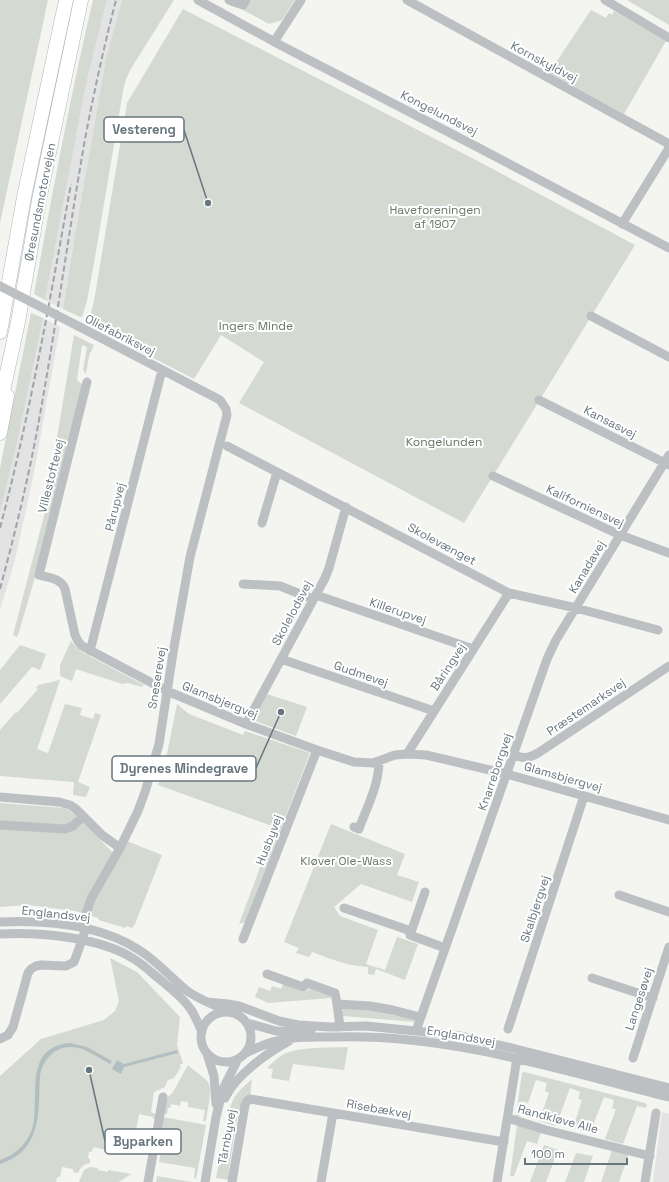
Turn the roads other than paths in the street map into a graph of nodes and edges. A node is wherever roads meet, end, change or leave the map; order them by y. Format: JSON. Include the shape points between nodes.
{"nodes":[{"id":1,"x":66,"y":0,"type":"edge"},
{"id":2,"x":82,"y":0,"type":"edge"},
{"id":3,"x":198,"y":0,"type":"edge"},
{"id":4,"x":230,"y":0,"type":"edge"},
{"id":5,"x":246,"y":0,"type":"edge"},
{"id":6,"x":301,"y":0,"type":"edge"},
{"id":7,"x":407,"y":0,"type":"edge"},
{"id":8,"x":605,"y":0,"type":"edge"},
{"id":9,"x":669,"y":38,"type":"edge"},
{"id":10,"x":274,"y":42,"type":"junction"},
{"id":11,"x":669,"y":144,"type":"edge"},
{"id":12,"x":669,"y":148,"type":"edge"},
{"id":13,"x":622,"y":224,"type":"junction"},
{"id":14,"x":669,"y":248,"type":"edge"},
{"id":15,"x":10,"y":273,"type":"junction"},
{"id":16,"x":0,"y":286,"type":"edge"},
{"id":17,"x":0,"y":311,"type":"edge"},
{"id":18,"x":591,"y":316,"type":"dead end"},
{"id":19,"x":18,"y":322,"type":"junction"},
{"id":20,"x":0,"y":332,"type":"edge"},
{"id":21,"x":669,"y":357,"type":"edge"},
{"id":22,"x":162,"y":370,"type":"junction"},
{"id":23,"x":87,"y":382,"type":"dead end"},
{"id":24,"x":539,"y":400,"type":"dead end"},
{"id":25,"x":0,"y":405,"type":"edge"},
{"id":26,"x":226,"y":409,"type":"joint"},
{"id":27,"x":0,"y":433,"type":"edge"},
{"id":28,"x":226,"y":446,"type":"dead end"},
{"id":29,"x":667,"y":462,"type":"edge"},
{"id":30,"x":277,"y":472,"type":"junction"},
{"id":31,"x":493,"y":476,"type":"dead end"},
{"id":32,"x":346,"y":507,"type":"junction"},
{"id":33,"x":262,"y":523,"type":"dead end"},
{"id":34,"x":620,"y":535,"type":"junction"},
{"id":35,"x":669,"y":553,"type":"edge"},
{"id":36,"x":39,"y":575,"type":"joint"},
{"id":37,"x":243,"y":584,"type":"dead end"},
{"id":38,"x":509,"y":593,"type":"junction"},
{"id":39,"x":314,"y":597,"type":"junction"},
{"id":40,"x":576,"y":608,"type":"junction"},
{"id":41,"x":658,"y":630,"type":"dead end"},
{"id":42,"x":473,"y":649,"type":"junction"},
{"id":43,"x":90,"y":651,"type":"junction"},
{"id":44,"x":281,"y":659,"type":"junction"},
{"id":45,"x":669,"y":666,"type":"edge"},
{"id":46,"x":167,"y":691,"type":"junction"},
{"id":47,"x":434,"y":711,"type":"junction"},
{"id":48,"x":246,"y":724,"type":"junction"},
{"id":49,"x":317,"y":750,"type":"junction"},
{"id":50,"x":407,"y":754,"type":"junction"},
{"id":51,"x":513,"y":755,"type":"junction"},
{"id":52,"x":379,"y":761,"type":"junction"},
{"id":53,"x":507,"y":774,"type":"junction"},
{"id":54,"x":584,"y":796,"type":"junction"},
{"id":55,"x":0,"y":797,"type":"edge"},
{"id":56,"x":83,"y":816,"type":"junction"},
{"id":57,"x":669,"y":820,"type":"edge"},
{"id":58,"x":0,"y":825,"type":"edge"},
{"id":59,"x":354,"y":827,"type":"dead end"},
{"id":60,"x":120,"y":848,"type":"junction"},
{"id":61,"x":425,"y":892,"type":"dead end"},
{"id":62,"x":619,"y":895,"type":"dead end"},
{"id":63,"x":344,"y":908,"type":"dead end"},
{"id":64,"x":669,"y":912,"type":"edge"},
{"id":65,"x":0,"y":922,"type":"edge"},
{"id":66,"x":86,"y":928,"type":"junction"},
{"id":67,"x":411,"y":931,"type":"junction"},
{"id":68,"x":0,"y":934,"type":"edge"},
{"id":69,"x":243,"y":939,"type":"dead end"},
{"id":70,"x":82,"y":940,"type":"junction"},
{"id":71,"x":669,"y":947,"type":"edge"},
{"id":72,"x":445,"y":948,"type":"junction"},
{"id":73,"x":267,"y":974,"type":"dead end"},
{"id":74,"x":592,"y":978,"type":"dead end"},
{"id":75,"x":653,"y":998,"type":"junction"},
{"id":76,"x":207,"y":1002,"type":"junction"},
{"id":77,"x":337,"y":1004,"type":"junction"},
{"id":78,"x":232,"y":1013,"type":"junction"},
{"id":79,"x":420,"y":1018,"type":"junction"},
{"id":80,"x":247,"y":1023,"type":"junction"},
{"id":81,"x":330,"y":1027,"type":"junction"},
{"id":82,"x":340,"y":1027,"type":"junction"},
{"id":83,"x":508,"y":1029,"type":"dead end"},
{"id":84,"x":416,"y":1030,"type":"junction"},
{"id":85,"x":202,"y":1032,"type":"junction"},
{"id":86,"x":0,"y":1039,"type":"edge"},
{"id":87,"x":293,"y":1039,"type":"junction"},
{"id":88,"x":206,"y":1052,"type":"junction"},
{"id":89,"x":242,"y":1056,"type":"junction"},
{"id":90,"x":517,"y":1058,"type":"junction"},
{"id":91,"x":632,"y":1058,"type":"dead end"},
{"id":92,"x":669,"y":1088,"type":"edge"},
{"id":93,"x":163,"y":1097,"type":"dead end"},
{"id":94,"x":669,"y":1097,"type":"edge"},
{"id":95,"x":250,"y":1099,"type":"joint"},
{"id":96,"x":333,"y":1113,"type":"junction"},
{"id":97,"x":656,"y":1113,"type":"dead end"},
{"id":98,"x":216,"y":1117,"type":"junction"},
{"id":99,"x":508,"y":1118,"type":"junction"},
{"id":100,"x":504,"y":1142,"type":"junction"},
{"id":101,"x":650,"y":1156,"type":"junction"},
{"id":102,"x":148,"y":1182,"type":"edge"},
{"id":103,"x":207,"y":1182,"type":"edge"},
{"id":104,"x":232,"y":1182,"type":"edge"},
{"id":105,"x":321,"y":1182,"type":"edge"},
{"id":106,"x":497,"y":1182,"type":"edge"},
{"id":107,"x":645,"y":1182,"type":"edge"}],
"edges":[{"from":1,"to":15,"type":"highway","name":"Øresundsmotorvejen"},
{"from":2,"to":19,"type":"highway","name":"Øresundsmotorvejen","via":[[39,200]]},
{"from":3,"to":10,"type":"street","name":"Kongelundsvej"},
{"from":4,"to":5,"type":"street","via":[[243,5]]},
{"from":6,"to":10,"type":"street"},
{"from":7,"to":11,"type":"street","name":"Kornskyldvej"},
{"from":8,"to":9,"type":"street"},
{"from":10,"to":13,"type":"street","name":"Kongelundsvej"},
{"from":12,"to":13,"type":"street"},
{"from":13,"to":14,"type":"street","name":"Kongelundsvej"},
{"from":15,"to":17,"type":"highway"},
{"from":15,"to":20,"type":"highway","name":"Øresundsmotorvejen"},
{"from":16,"to":22,"type":"street","name":"Oliefabriksvej","bridge":true},
{"from":18,"to":21,"type":"street"},
{"from":19,"to":25,"type":"highway","name":"Øresundsmotorvejen"},
{"from":19,"to":27,"type":"highway","via":[[14,364]]},
{"from":22,"to":26,"type":"street","name":"Oliefabriksvej","via":[[220,400]]},
{"from":22,"to":43,"type":"street","name":"Pårupvej"},
{"from":23,"to":36,"type":"street","name":"Villestoftevej"},
{"from":24,"to":29,"type":"street","name":"Kansasvej"},
{"from":26,"to":46,"type":"street","name":"Sneserevej","via":[[227,415],[190,557]]},
{"from":28,"to":30,"type":"street","name":"Skolevænget"},
{"from":29,"to":34,"type":"street","name":"Kanadavej"},
{"from":30,"to":32,"type":"street","name":"Skolevænget"},
{"from":30,"to":33,"type":"street"},
{"from":31,"to":34,"type":"street","name":"Kaliforniensvej"},
{"from":32,"to":38,"type":"street","name":"Skolevænget"},
{"from":32,"to":39,"type":"street","name":"Skolelodsvej","via":[[329,568]]},
{"from":34,"to":35,"type":"street","name":"Kaliforniensvej"},
{"from":34,"to":40,"type":"street","name":"Kanadavej"},
{"from":36,"to":43,"type":"street","name":"Glamsbjergvej","via":[[64,585],[75,635],[78,642]]},
{"from":37,"to":39,"type":"street","name":"Killerupvej","via":[[280,586]]},
{"from":38,"to":40,"type":"street","name":"Skolevænget"},
{"from":38,"to":42,"type":"street","name":"Båringvej"},
{"from":39,"to":42,"type":"street","name":"Killerupvej"},
{"from":39,"to":44,"type":"street","name":"Skolelodsvej"},
{"from":40,"to":41,"type":"street","name":"Skolevænget"},
{"from":40,"to":51,"type":"street","name":"Knarreborgvej","via":[[547,659]]},
{"from":42,"to":47,"type":"street","name":"Båringvej"},
{"from":43,"to":46,"type":"street","name":"Glamsbjergvej"},
{"from":44,"to":47,"type":"street","name":"Gudmevej"},
{"from":44,"to":48,"type":"street","name":"Skolelodsvej"},
{"from":45,"to":51,"type":"street","name":"Præstemarksvej","via":[[538,754],[530,758]]},
{"from":46,"to":48,"type":"street","name":"Glamsbjergvej"},
{"from":46,"to":60,"type":"street","name":"Sneserevej","via":[[154,766],[138,811]]},
{"from":47,"to":50,"type":"street","name":"Båringvej"},
{"from":48,"to":49,"type":"street","name":"Glamsbjergvej"},
{"from":49,"to":52,"type":"street","name":"Glamsbjergvej","via":[[354,762]]},
{"from":49,"to":69,"type":"street","name":"Husbyvej"},
{"from":50,"to":52,"type":"street","name":"Glamsbjergvej"},
{"from":50,"to":53,"type":"street","name":"Glamsbjergvej","via":[[426,755]]},
{"from":51,"to":53,"type":"street","name":"Knarreborgvej"},
{"from":52,"to":59,"type":"street","via":[[377,780],[359,829]]},
{"from":53,"to":54,"type":"street","name":"Glamsbjergvej"},
{"from":53,"to":72,"type":"street","name":"Knarreborgvej"},
{"from":54,"to":57,"type":"street","name":"Glamsbjergvej"},
{"from":54,"to":83,"type":"street","name":"Skalbjergvej"},
{"from":55,"to":56,"type":"street","via":[[59,802],[73,807]]},
{"from":56,"to":58,"type":"street","via":[[65,829]]},
{"from":56,"to":60,"type":"street"},
{"from":60,"to":66,"type":"street","name":"Sneserevej","via":[[91,899],[86,914]]},
{"from":61,"to":67,"type":"street"},
{"from":62,"to":64,"type":"street"},
{"from":63,"to":67,"type":"street"},
{"from":65,"to":66,"type":"street","name":"Englandsvej","via":[[23,921]]},
{"from":66,"to":70,"type":"street","name":"Sneserevej"},
{"from":66,"to":76,"type":"street","name":"Englandsvej","via":[[135,947],[156,962],[186,990]]},
{"from":67,"to":72,"type":"street","via":[[410,935]]},
{"from":68,"to":70,"type":"street","name":"Englandsvej","via":[[42,934]]},
{"from":70,"to":85,"type":"street","name":"Englandsvej","via":[[116,950],[144,966],[190,1008]]},
{"from":70,"to":86,"type":"street","name":"Sneserevej","via":[[76,959],[70,965],[41,965],[31,969],[12,1027],[8,1035]]},
{"from":71,"to":75,"type":"street","name":"Langesøvej"},
{"from":72,"to":79,"type":"street","name":"Knarreborgvej"},
{"from":73,"to":77,"type":"street","via":[[303,987],[307,983],[335,993]]},
{"from":74,"to":75,"type":"street"},
{"from":75,"to":91,"type":"street","name":"Langesøvej"},
{"from":76,"to":78,"type":"street","name":"Englandsvej"},
{"from":76,"to":81,"type":"street","name":"Englandsvej","via":[[239,1006],[279,1022]]},
{"from":77,"to":79,"type":"street","name":"Englandsvej","via":[[394,1010]]},
{"from":77,"to":82,"type":"street"},
{"from":78,"to":80,"type":"street"},
{"from":78,"to":85,"type":"street","via":[[224,1012],[210,1018]]},
{"from":79,"to":84,"type":"street","name":"Knarreborgvej"},
{"from":80,"to":81,"type":"street","name":"Englandsvej","via":[[289,1032]]},
{"from":80,"to":89,"type":"street","via":[[251,1038],[250,1046]]},
{"from":81,"to":82,"type":"street","name":"Englandsvej"},
{"from":82,"to":84,"type":"street","name":"Englandsvej","via":[[366,1026]]},
{"from":84,"to":92,"type":"street","name":"Englandsvej","via":[[460,1036]]},
{"from":85,"to":88,"type":"street","via":[[201,1039]]},
{"from":87,"to":89,"type":"street","name":"Englandsvej","via":[[271,1042]]},
{"from":87,"to":90,"type":"street","name":"Englandsvej","via":[[363,1036],[410,1039],[452,1044]]},
{"from":87,"to":98,"type":"street","via":[[268,1053],[240,1078],[229,1090]]},
{"from":88,"to":89,"type":"street","via":[[218,1061],[224,1062],[232,1062]]},
{"from":88,"to":98,"type":"street","name":"Tårnbyvej","via":[[214,1076]]},
{"from":89,"to":98,"type":"street","name":"Tårnbyvej","via":[[223,1089]]},
{"from":90,"to":94,"type":"street","name":"Englandsvej"},
{"from":90,"to":99,"type":"street","name":"Randkløve Alle"},
{"from":93,"to":102,"type":"street"},
{"from":95,"to":96,"type":"street","name":"Risebækvej"},
{"from":95,"to":104,"type":"street","name":"Tårnbyvej","via":[[245,1105]]},
{"from":96,"to":100,"type":"street","name":"Risebækvej"},
{"from":96,"to":105,"type":"street"},
{"from":97,"to":101,"type":"street"},
{"from":98,"to":103,"type":"street","name":"Tårnbyvej"},
{"from":99,"to":100,"type":"street","name":"Randkløve Alle"},
{"from":99,"to":101,"type":"street","name":"Randkløve Alle"},
{"from":100,"to":106,"type":"street","name":"Randkløve Alle"},
{"from":101,"to":107,"type":"street"}]}
